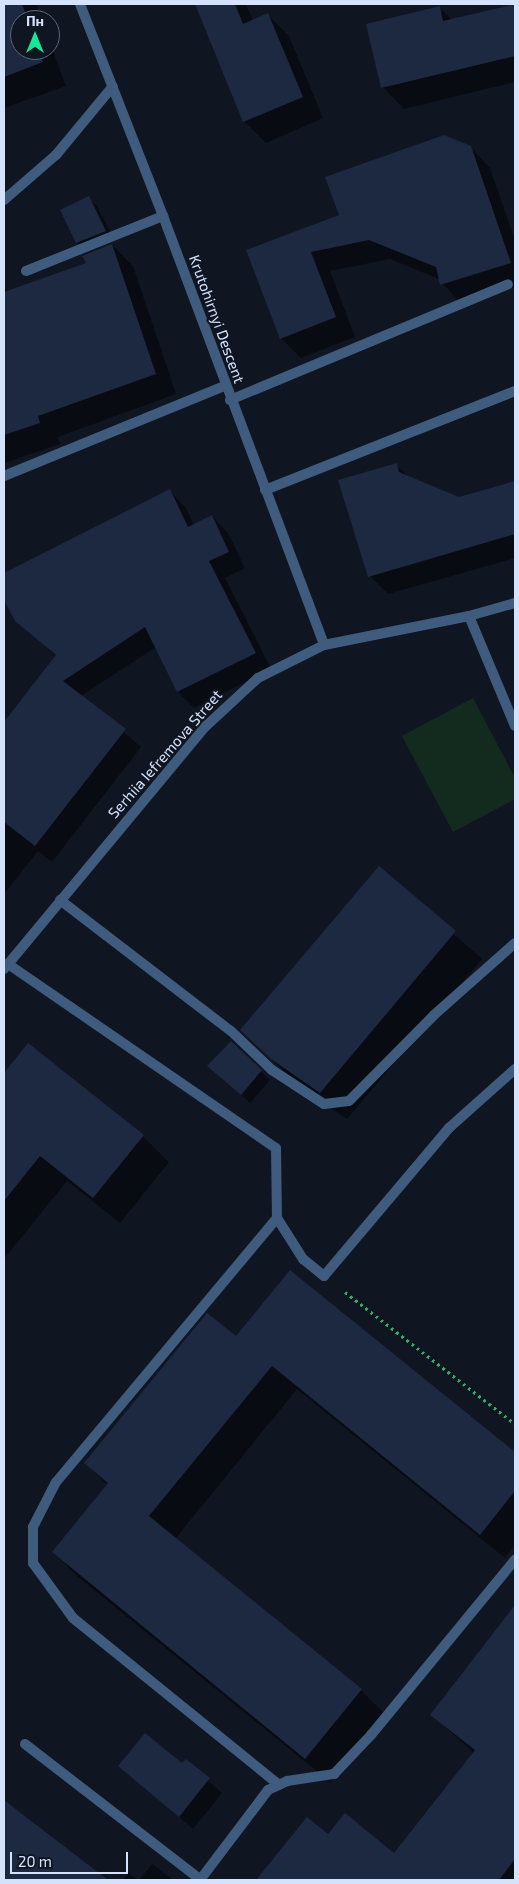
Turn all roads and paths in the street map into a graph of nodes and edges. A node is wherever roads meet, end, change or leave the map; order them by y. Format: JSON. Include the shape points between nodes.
{"nodes":[{"id":1,"x":80,"y":4,"type":"edge"},
{"id":2,"x":113,"y":86,"type":"junction"},
{"id":3,"x":4,"y":200,"type":"edge"},
{"id":4,"x":163,"y":216,"type":"junction"},
{"id":5,"x":26,"y":271,"type":"dead end"},
{"id":6,"x":508,"y":284,"type":"dead end"},
{"id":7,"x":225,"y":386,"type":"junction"},
{"id":8,"x":515,"y":390,"type":"edge"},
{"id":9,"x":230,"y":400,"type":"junction"},
{"id":10,"x":4,"y":476,"type":"edge"},
{"id":11,"x":265,"y":490,"type":"junction"},
{"id":12,"x":515,"y":603,"type":"edge"},
{"id":13,"x":470,"y":616,"type":"junction"},
{"id":14,"x":324,"y":645,"type":"junction"},
{"id":15,"x":515,"y":726,"type":"edge"},
{"id":16,"x":60,"y":900,"type":"junction"},
{"id":17,"x":515,"y":943,"type":"edge"},
{"id":18,"x":6,"y":966,"type":"edge"},
{"id":19,"x":515,"y":1069,"type":"edge"},
{"id":20,"x":277,"y":1218,"type":"junction"},
{"id":21,"x":324,"y":1276,"type":"junction"},
{"id":22,"x":515,"y":1424,"type":"edge"},
{"id":23,"x":515,"y":1560,"type":"edge"},
{"id":24,"x":25,"y":1744,"type":"dead end"},
{"id":25,"x":279,"y":1785,"type":"junction"},
{"id":26,"x":201,"y":1880,"type":"edge"}],
"edges":[{"from":1,"to":2,"type":"street","name":"Krutohirnyi Descent"},
{"from":2,"to":3,"type":"street","via":[[56,155]]},
{"from":2,"to":4,"type":"street","name":"Krutohirnyi Descent"},
{"from":4,"to":5,"type":"street"},
{"from":4,"to":7,"type":"street","name":"Krutohirnyi Descent"},
{"from":6,"to":9,"type":"street"},
{"from":7,"to":9,"type":"street","name":"Krutohirnyi Descent"},
{"from":7,"to":10,"type":"street"},
{"from":8,"to":11,"type":"street"},
{"from":9,"to":11,"type":"street","name":"Krutohirnyi Descent"},
{"from":11,"to":14,"type":"street","name":"Krutohirnyi Descent"},
{"from":12,"to":13,"type":"street","name":"Serhiia Iefremova Street"},
{"from":13,"to":14,"type":"street","name":"Serhiia Iefremova Street"},
{"from":13,"to":15,"type":"street"},
{"from":14,"to":16,"type":"street","name":"Serhiia Iefremova Street","via":[[258,678],[231,701]]},
{"from":16,"to":17,"type":"street","via":[[231,1031],[272,1070],[324,1104],[349,1101],[434,1015]]},
{"from":16,"to":18,"type":"street","name":"Serhiia Iefremova Street"},
{"from":18,"to":20,"type":"street","via":[[276,1148]]},
{"from":19,"to":21,"type":"street","via":[[449,1128]]},
{"from":20,"to":21,"type":"street","via":[[303,1259]]},
{"from":20,"to":25,"type":"street","via":[[56,1482],[33,1527],[33,1563],[73,1618]]},
{"from":21,"to":22,"type":"path"},
{"from":23,"to":25,"type":"street","via":[[371,1735],[334,1774]]},
{"from":24,"to":26,"type":"street"},
{"from":25,"to":26,"type":"street","via":[[268,1790]]}]}
